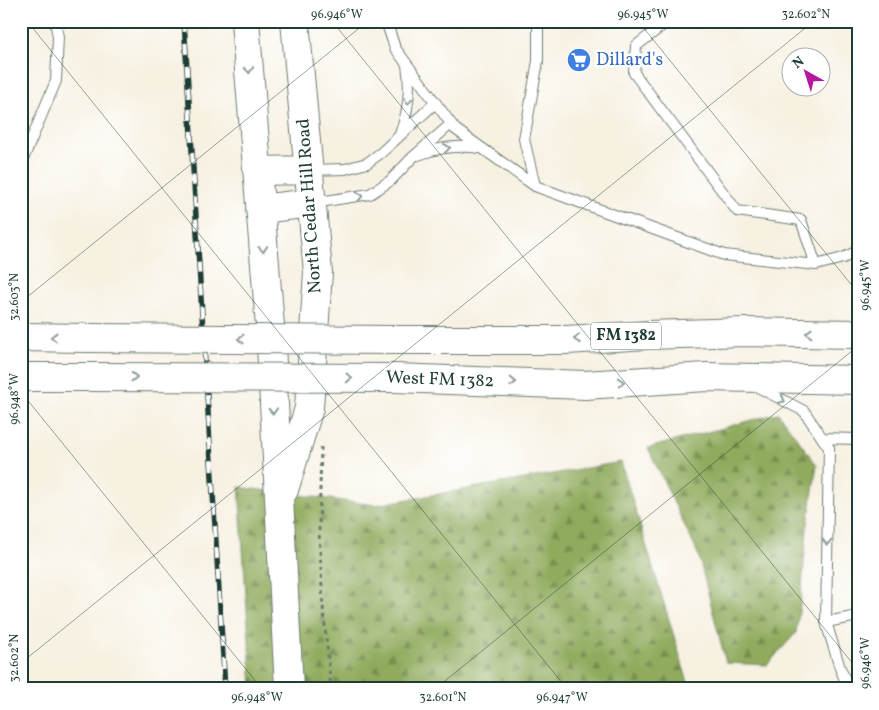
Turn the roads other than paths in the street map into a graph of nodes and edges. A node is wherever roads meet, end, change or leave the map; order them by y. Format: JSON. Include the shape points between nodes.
{"nodes":[{"id":1,"x":55,"y":21,"type":"edge"},
{"id":2,"x":245,"y":21,"type":"edge"},
{"id":3,"x":296,"y":21,"type":"edge"},
{"id":4,"x":386,"y":21,"type":"edge"},
{"id":5,"x":538,"y":21,"type":"edge"},
{"id":6,"x":668,"y":21,"type":"edge"},
{"id":7,"x":407,"y":64,"type":"junction"},
{"id":8,"x":435,"y":103,"type":"junction"},
{"id":9,"x":451,"y":124,"type":"junction"},
{"id":10,"x":399,"y":136,"type":"junction"},
{"id":11,"x":483,"y":149,"type":"junction"},
{"id":12,"x":413,"y":157,"type":"junction"},
{"id":13,"x":21,"y":164,"type":"edge"},
{"id":14,"x":309,"y":170,"type":"junction"},
{"id":15,"x":257,"y":171,"type":"junction"},
{"id":16,"x":535,"y":186,"type":"junction"},
{"id":17,"x":312,"y":203,"type":"junction"},
{"id":18,"x":260,"y":209,"type":"junction"},
{"id":19,"x":858,"y":251,"type":"edge"},
{"id":20,"x":816,"y":264,"type":"junction"},
{"id":21,"x":858,"y":334,"type":"edge"},
{"id":22,"x":21,"y":337,"type":"edge"},
{"id":23,"x":21,"y":377,"type":"edge"},
{"id":24,"x":739,"y":378,"type":"junction"},
{"id":25,"x":858,"y":380,"type":"edge"},
{"id":26,"x":822,"y":438,"type":"junction"},
{"id":27,"x":858,"y":439,"type":"edge"},
{"id":28,"x":279,"y":506,"type":"junction"},
{"id":29,"x":858,"y":616,"type":"edge"},
{"id":30,"x":826,"y":622,"type":"junction"},
{"id":31,"x":289,"y":689,"type":"edge"},
{"id":32,"x":849,"y":689,"type":"edge"}],
"edges":[{"from":1,"to":13,"type":"lane","via":[[58,37],[56,81]]},
{"from":2,"to":15,"type":"main road","name":"North Cedar Hill Road","one_way":true},
{"from":3,"to":14,"type":"main road","name":"North Cedar Hill Road"},
{"from":4,"to":7,"type":"lane","via":[[395,48]]},
{"from":5,"to":16,"type":"lane","via":[[538,61],[524,140]]},
{"from":6,"to":20,"type":"lane","via":[[636,46],[634,73],[737,211],[802,220]]},
{"from":7,"to":8,"type":"lane"},
{"from":7,"to":10,"type":"lane","one_way":true,"via":[[410,92]]},
{"from":8,"to":9,"type":"lane"},
{"from":8,"to":10,"type":"lane"},
{"from":9,"to":11,"type":"lane"},
{"from":9,"to":12,"type":"lane"},
{"from":10,"to":14,"type":"lane","via":[[367,163],[345,169]]},
{"from":12,"to":11,"type":"lane","one_way":true,"via":[[444,148]]},
{"from":11,"to":16,"type":"lane"},
{"from":17,"to":12,"type":"lane","one_way":true,"via":[[370,194],[390,181]]},
{"from":14,"to":15,"type":"main road"},
{"from":14,"to":17,"type":"main road","name":"North Cedar Hill Road"},
{"from":15,"to":18,"type":"main road","name":"North Cedar Hill Road"},
{"from":16,"to":20,"type":"lane","via":[[724,255]]},
{"from":17,"to":18,"type":"main road"},
{"from":17,"to":28,"type":"main road","name":"North Cedar Hill Road","via":[[318,272],[309,408]]},
{"from":18,"to":28,"type":"main road","name":"North Cedar Hill Road","one_way":true,"via":[[270,326]]},
{"from":19,"to":20,"type":"lane"},
{"from":21,"to":22,"type":"main road","number":"FM 1382","one_way":true,"bridge":true,"via":[[745,332],[566,340]]},
{"from":23,"to":24,"type":"main road","name":"West FM 1382","one_way":true,"bridge":true,"via":[[395,378],[585,385]]},
{"from":24,"to":25,"type":"main road","name":"West FM 1382"},
{"from":24,"to":26,"type":"lane","one_way":true,"via":[[804,411]]},
{"from":26,"to":27,"type":"lane"},
{"from":26,"to":30,"type":"lane","one_way":true,"via":[[829,448]]},
{"from":28,"to":31,"type":"main road","name":"North Cedar Hill Road"},
{"from":29,"to":30,"type":"lane"},
{"from":30,"to":32,"type":"lane"}]}
